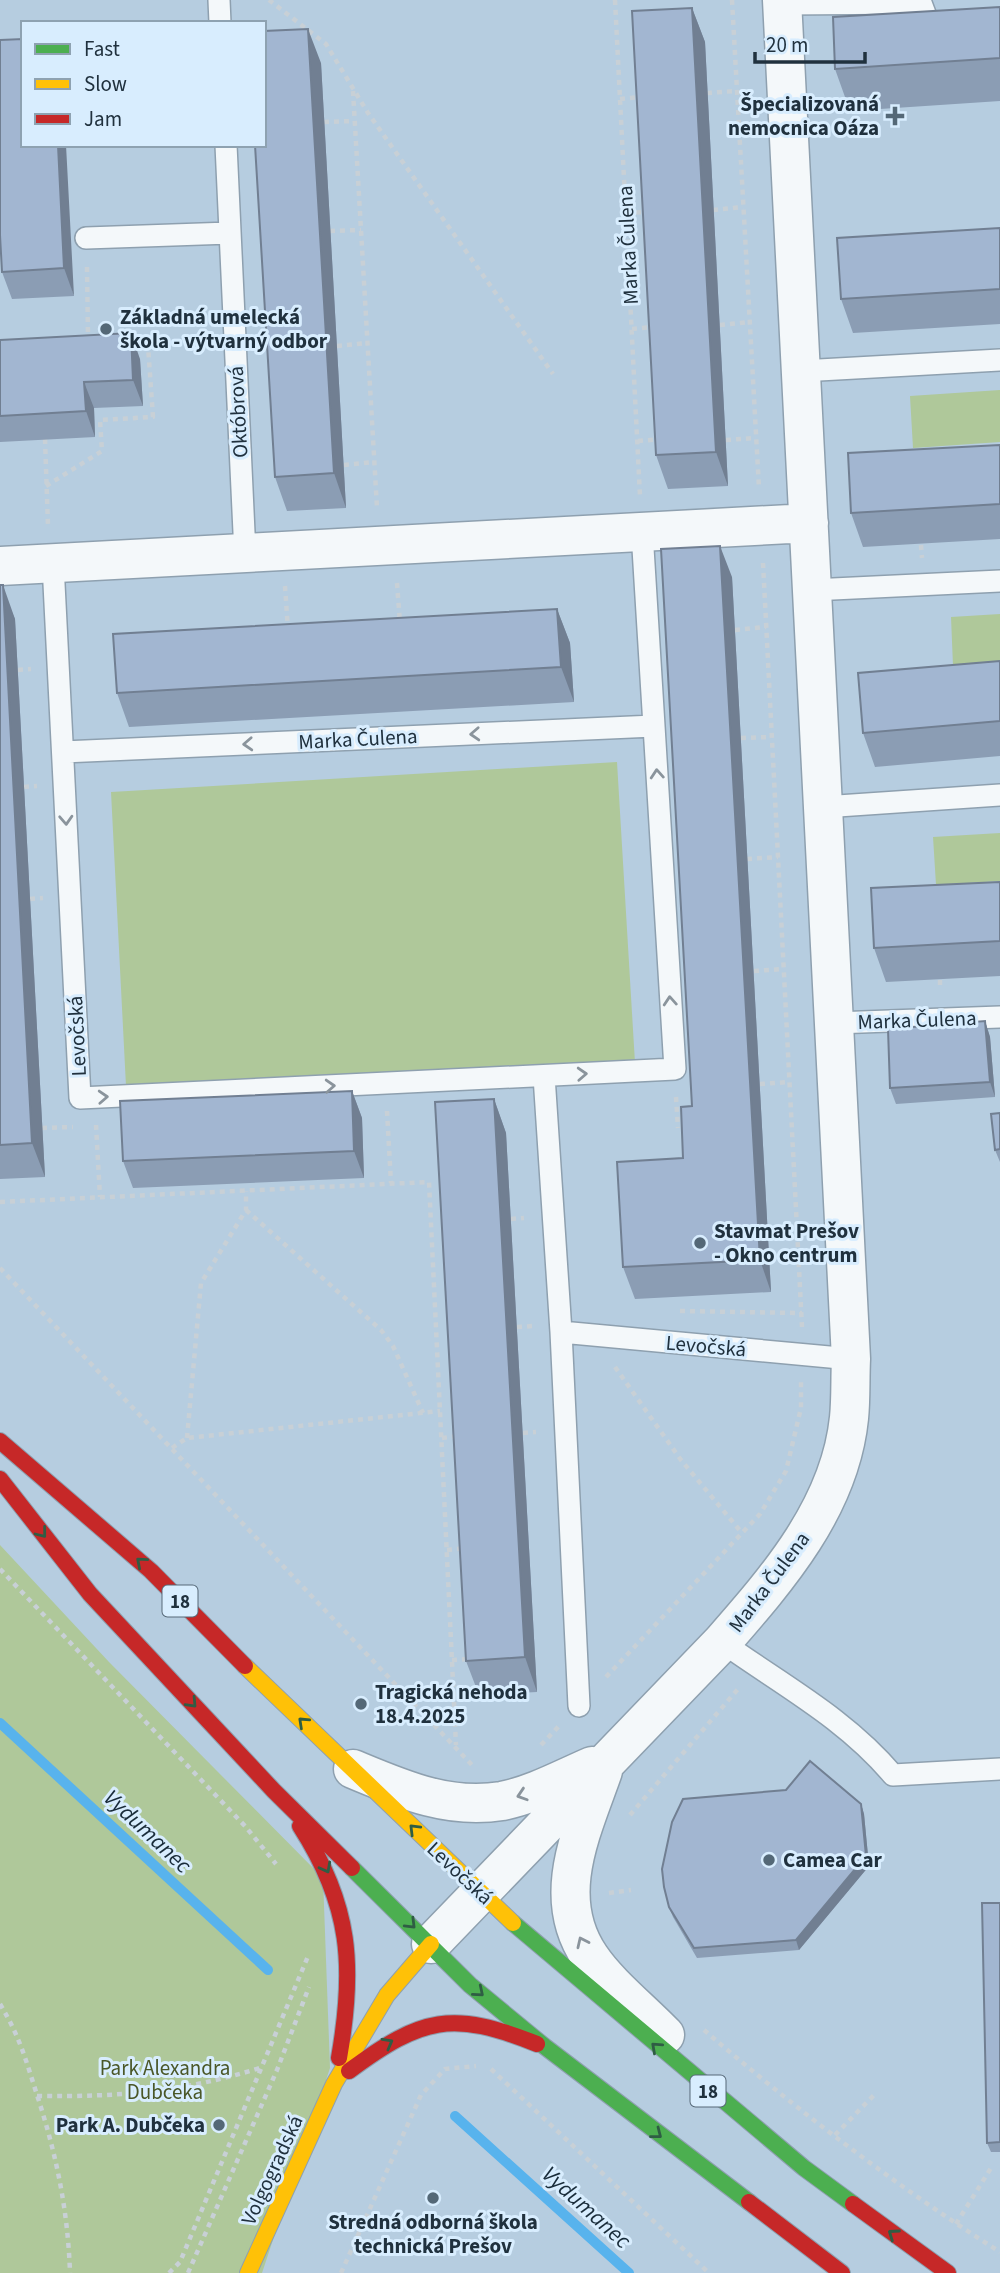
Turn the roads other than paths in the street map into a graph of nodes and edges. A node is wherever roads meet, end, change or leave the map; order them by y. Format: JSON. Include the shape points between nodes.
{"nodes":[{"id":1,"x":219,"y":0,"type":"edge"},
{"id":2,"x":782,"y":2,"type":"edge"},
{"id":3,"x":220,"y":21,"type":"edge"},
{"id":4,"x":1000,"y":31,"type":"edge"},
{"id":5,"x":226,"y":147,"type":"edge"},
{"id":6,"x":230,"y":233,"type":"junction"},
{"id":7,"x":86,"y":238,"type":"road end"},
{"id":8,"x":1000,"y":360,"type":"edge"},
{"id":9,"x":801,"y":371,"type":"junction"},
{"id":10,"x":809,"y":523,"type":"junction"},
{"id":11,"x":642,"y":532,"type":"junction"},
{"id":12,"x":51,"y":546,"type":"junction"},
{"id":13,"x":245,"y":554,"type":"junction"},
{"id":14,"x":0,"y":566,"type":"edge"},
{"id":15,"x":1000,"y":581,"type":"edge"},
{"id":16,"x":812,"y":590,"type":"junction"},
{"id":17,"x":654,"y":726,"type":"junction"},
{"id":18,"x":63,"y":752,"type":"junction"},
{"id":19,"x":1000,"y":795,"type":"edge"},
{"id":20,"x":823,"y":807,"type":"junction"},
{"id":21,"x":1000,"y":1017,"type":"edge"},
{"id":22,"x":834,"y":1023,"type":"junction"},
{"id":23,"x":544,"y":1076,"type":"junction"},
{"id":24,"x":561,"y":1332,"type":"junction"},
{"id":25,"x":851,"y":1359,"type":"junction"},
{"id":26,"x":0,"y":1441,"type":"edge"},
{"id":27,"x":0,"y":1479,"type":"edge"},
{"id":28,"x":722,"y":1642,"type":"junction"},
{"id":29,"x":579,"y":1706,"type":"road end"},
{"id":30,"x":607,"y":1759,"type":"junction"},
{"id":31,"x":353,"y":1769,"type":"junction"},
{"id":32,"x":1000,"y":1769,"type":"edge"},
{"id":33,"x":274,"y":1791,"type":"junction"},
{"id":34,"x":481,"y":1893,"type":"junction"},
{"id":35,"x":430,"y":1944,"type":"junction"},
{"id":36,"x":544,"y":2046,"type":"junction"},
{"id":37,"x":334,"y":2084,"type":"junction"},
{"id":38,"x":762,"y":2134,"type":"junction"},
{"id":39,"x":768,"y":2218,"type":"junction"},
{"id":40,"x":248,"y":2273,"type":"edge"},
{"id":41,"x":814,"y":2273,"type":"edge"},
{"id":42,"x":842,"y":2273,"type":"edge"},
{"id":43,"x":948,"y":2273,"type":"edge"}],
"edges":[{"from":1,"to":3,"type":"lane"},
{"from":2,"to":4,"type":"lane","name":"Marka Čulena","via":[[921,3],[930,27]]},
{"from":2,"to":9,"type":"street","name":"Marka Čulena"},
{"from":5,"to":6,"type":"lane","name":"Októbrová"},
{"from":6,"to":7,"type":"lane"},
{"from":6,"to":13,"type":"lane","name":"Októbrová"},
{"from":8,"to":9,"type":"lane"},
{"from":9,"to":10,"type":"street","name":"Marka Čulena"},
{"from":10,"to":11,"type":"street"},
{"from":10,"to":16,"type":"street","name":"Marka Čulena"},
{"from":11,"to":13,"type":"street"},
{"from":11,"to":17,"type":"lane"},
{"from":12,"to":13,"type":"street"},
{"from":12,"to":14,"type":"street"},
{"from":12,"to":18,"type":"lane","name":"Levočská"},
{"from":15,"to":16,"type":"lane"},
{"from":16,"to":20,"type":"street","name":"Marka Čulena"},
{"from":17,"to":18,"type":"lane","name":"Marka Čulena","one_way":true},
{"from":23,"to":17,"type":"lane","name":"Levočská","one_way":true,"via":[[675,1069]]},
{"from":18,"to":23,"type":"lane","name":"Levočská","one_way":true,"via":[[80,1098]]},
{"from":19,"to":20,"type":"lane"},
{"from":20,"to":22,"type":"street","name":"Marka Čulena"},
{"from":21,"to":22,"type":"lane","name":"Marka Čulena"},
{"from":22,"to":25,"type":"street","name":"Marka Čulena"},
{"from":23,"to":24,"type":"lane"},
{"from":24,"to":25,"type":"lane","name":"Levočská"},
{"from":24,"to":29,"type":"lane"},
{"from":25,"to":28,"type":"street","name":"Marka Čulena","via":[[849,1420],[837,1471],[817,1515],[792,1559]]},
{"from":31,"to":26,"type":"main road","name":"Levočská","number":"18","one_way":true,"via":[[258,1681],[151,1571]]},
{"from":27,"to":33,"type":"main road","one_way":true,"via":[[90,1594]]},
{"from":28,"to":30,"type":"street","name":"Marka Čulena"},
{"from":28,"to":32,"type":"lane","via":[[814,1702],[868,1746],[893,1775]]},
{"from":30,"to":31,"type":"street","one_way":true,"via":[[541,1788],[503,1801],[482,1802],[414,1794]]},
{"from":30,"to":34,"type":"street","name":"Marka Čulena"},
{"from":38,"to":30,"type":"street","one_way":true,"via":[[590,1959],[582,1942],[572,1915],[570,1871]]},
{"from":34,"to":31,"type":"main road","name":"Levočská","number":"18","one_way":true},
{"from":33,"to":35,"type":"main road","one_way":true},
{"from":33,"to":37,"type":"main road","name":"Volgogradská","one_way":true,"via":[[312,1842],[335,1885],[342,1910],[351,1974]]},
{"from":34,"to":35,"type":"street","name":"Marka Čulena"},
{"from":38,"to":34,"type":"main road","name":"Levočská","number":"18","one_way":true,"via":[[541,1950]]},
{"from":35,"to":36,"type":"main road","one_way":true,"via":[[470,1985]]},
{"from":35,"to":37,"type":"main road","name":"Volgogradská","via":[[387,1995]]},
{"from":37,"to":36,"type":"main road","name":"Volgogradská","one_way":true,"via":[[387,2042],[433,2024],[479,2022]]},
{"from":36,"to":39,"type":"main road","one_way":true},
{"from":37,"to":40,"type":"main road","name":"Volgogradská"},
{"from":43,"to":38,"type":"main road","name":"Levočská","number":"18","one_way":true},
{"from":39,"to":41,"type":"lane"},
{"from":39,"to":42,"type":"main road"}]}
